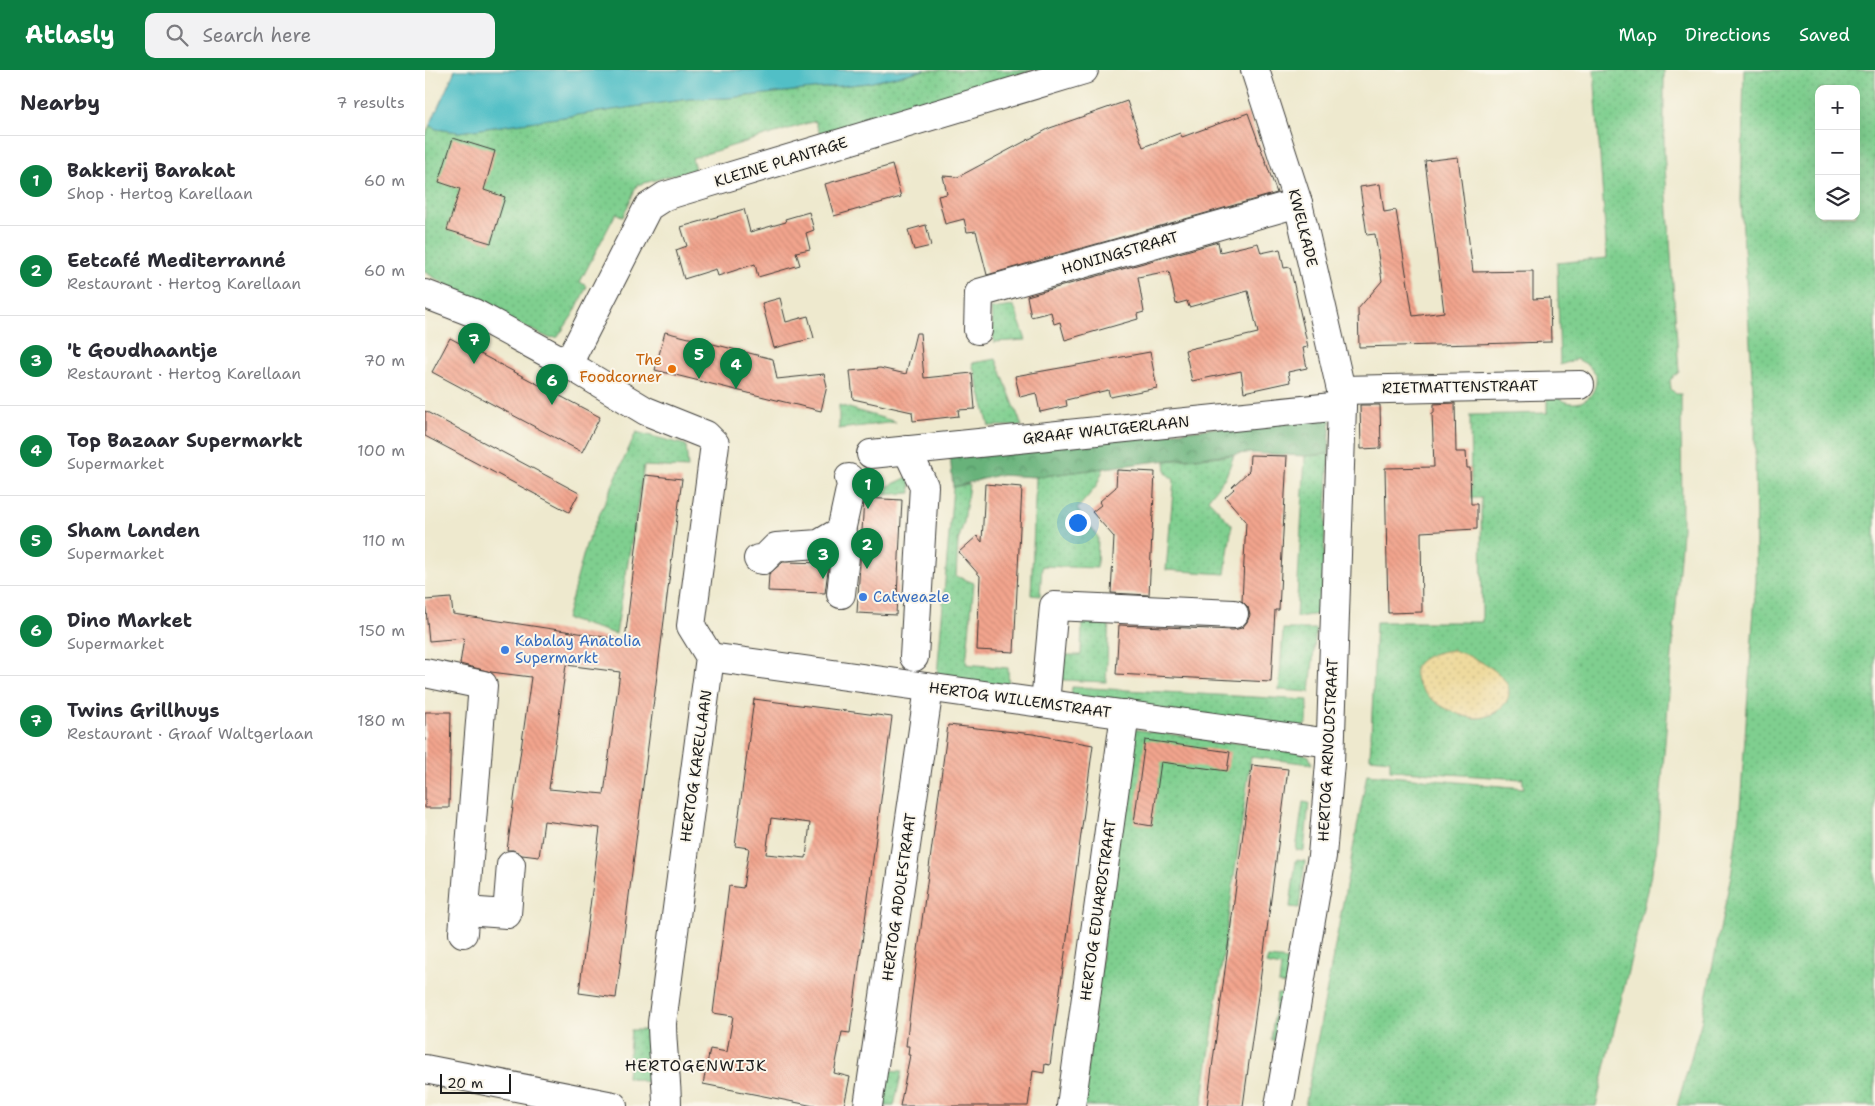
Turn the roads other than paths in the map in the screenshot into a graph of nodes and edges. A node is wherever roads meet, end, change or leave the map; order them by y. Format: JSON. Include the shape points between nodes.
{"nodes":[{"id":1,"x":1084,"y":70,"type":"edge"},
{"id":2,"x":1255,"y":70,"type":"edge"},
{"id":3,"x":1298,"y":204,"type":"junction"},
{"id":4,"x":426,"y":295,"type":"edge"},
{"id":5,"x":978,"y":330,"type":"dead end"},
{"id":6,"x":568,"y":364,"type":"junction"},
{"id":7,"x":1579,"y":385,"type":"dead end"},
{"id":8,"x":1341,"y":398,"type":"junction"},
{"id":9,"x":907,"y":450,"type":"junction"},
{"id":10,"x":871,"y":454,"type":"dead end"},
{"id":11,"x":849,"y":478,"type":"dead end"},
{"id":12,"x":841,"y":530,"type":"junction"},
{"id":13,"x":758,"y":559,"type":"dead end"},
{"id":14,"x":841,"y":594,"type":"dead end"},
{"id":15,"x":1234,"y":614,"type":"dead end"},
{"id":16,"x":710,"y":657,"type":"junction"},
{"id":17,"x":914,"y":657,"type":"dead end"},
{"id":18,"x":425,"y":673,"type":"edge"},
{"id":19,"x":929,"y":688,"type":"junction"},
{"id":20,"x":1045,"y":703,"type":"junction"},
{"id":21,"x":1125,"y":714,"type":"junction"},
{"id":22,"x":1330,"y":743,"type":"junction"},
{"id":23,"x":511,"y":865,"type":"dead end"},
{"id":24,"x":425,"y":1069,"type":"edge"},
{"id":25,"x":613,"y":1106,"type":"edge"},
{"id":26,"x":667,"y":1106,"type":"edge"},
{"id":27,"x":868,"y":1106,"type":"edge"},
{"id":28,"x":1071,"y":1106,"type":"edge"},
{"id":29,"x":1279,"y":1106,"type":"edge"}],
"edges":[{"from":1,"to":6,"type":"street","name":"KLEINE PLANTAGE","via":[[665,196],[648,207]]},
{"from":2,"to":3,"type":"street","name":"KWELKADE"},
{"from":3,"to":5,"type":"street","name":"HONINGSTRAAT","via":[[979,293]]},
{"from":3,"to":8,"type":"street","name":"KWELKADE"},
{"from":4,"to":6,"type":"street","via":[[474,313]]},
{"from":6,"to":16,"type":"street","via":[[645,411],[706,435],[715,444],[691,626]]},
{"from":7,"to":8,"type":"street","name":"RIETMATTENSTRAAT"},
{"from":8,"to":9,"type":"street","name":"GRAAF WALTGERLAAN"},
{"from":8,"to":22,"type":"street","name":"HERTOG ARNOLDSTRAAT"},
{"from":9,"to":10,"type":"street","name":"GRAAF WALTGERLAAN"},
{"from":9,"to":17,"type":"street","via":[[924,486]]},
{"from":11,"to":12,"type":"street","via":[[851,485]]},
{"from":12,"to":13,"type":"street","via":[[819,544],[776,547],[763,560]]},
{"from":12,"to":14,"type":"street","via":[[846,548]]},
{"from":15,"to":20,"type":"street","via":[[1055,606]]},
{"from":16,"to":19,"type":"street","name":"HERTOG WILLEMSTRAAT"},
{"from":16,"to":26,"type":"street","name":"HERTOG KARELLAAN","via":[[662,1022]]},
{"from":18,"to":23,"type":"street","via":[[483,685],[464,922],[507,914]]},
{"from":19,"to":20,"type":"street","name":"HERTOG WILLEMSTRAAT"},
{"from":19,"to":27,"type":"street","name":"HERTOG ADOLFSTRAAT"},
{"from":20,"to":21,"type":"street","name":"HERTOG WILLEMSTRAAT"},
{"from":21,"to":22,"type":"street","name":"HERTOG WILLEMSTRAAT"},
{"from":21,"to":28,"type":"street","name":"HERTOG EDUARDSTRAAT"},
{"from":22,"to":29,"type":"street","name":"HERTOG ARNOLDSTRAAT","via":[[1322,856]]},
{"from":24,"to":25,"type":"street"}]}
